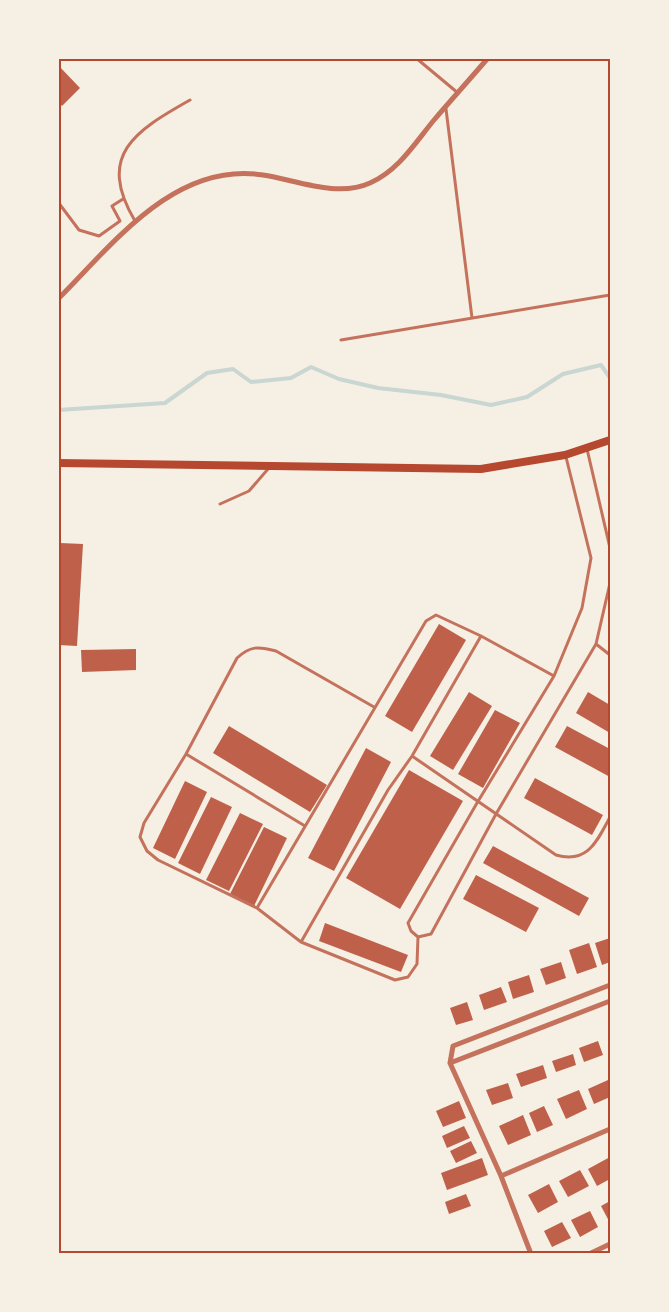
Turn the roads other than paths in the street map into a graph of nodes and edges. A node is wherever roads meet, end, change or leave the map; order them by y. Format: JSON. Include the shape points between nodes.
{"nodes":[{"id":1,"x":416,"y":58,"type":"edge"},
{"id":2,"x":489,"y":58,"type":"edge"},
{"id":3,"x":458,"y":93,"type":"junction"},
{"id":4,"x":190,"y":100,"type":"dead end"},
{"id":5,"x":446,"y":107,"type":"junction"},
{"id":6,"x":123,"y":200,"type":"junction"},
{"id":7,"x":58,"y":202,"type":"edge"},
{"id":8,"x":135,"y":221,"type":"junction"},
{"id":9,"x":610,"y":295,"type":"edge"},
{"id":10,"x":58,"y":299,"type":"edge"},
{"id":11,"x":472,"y":318,"type":"junction"},
{"id":12,"x":341,"y":340,"type":"dead end"},
{"id":13,"x":610,"y":440,"type":"edge"},
{"id":14,"x":587,"y":448,"type":"junction"},
{"id":15,"x":565,"y":456,"type":"junction"},
{"id":16,"x":58,"y":463,"type":"edge"},
{"id":17,"x":271,"y":466,"type":"junction"},
{"id":18,"x":220,"y":504,"type":"dead end"},
{"id":19,"x":610,"y":548,"type":"edge"},
{"id":20,"x":610,"y":582,"type":"edge"},
{"id":21,"x":481,"y":636,"type":"junction"},
{"id":22,"x":596,"y":644,"type":"junction"},
{"id":23,"x":610,"y":655,"type":"edge"},
{"id":24,"x":554,"y":676,"type":"junction"},
{"id":25,"x":374,"y":707,"type":"junction"},
{"id":26,"x":186,"y":754,"type":"junction"},
{"id":27,"x":412,"y":756,"type":"junction"},
{"id":28,"x":477,"y":803,"type":"junction"},
{"id":29,"x":496,"y":814,"type":"junction"},
{"id":30,"x":610,"y":818,"type":"edge"},
{"id":31,"x":305,"y":826,"type":"junction"},
{"id":32,"x":257,"y":908,"type":"junction"},
{"id":33,"x":418,"y":937,"type":"junction"},
{"id":34,"x":302,"y":942,"type":"junction"},
{"id":35,"x":610,"y":985,"type":"edge"},
{"id":36,"x":610,"y":1001,"type":"edge"},
{"id":37,"x":450,"y":1063,"type":"junction"},
{"id":38,"x":610,"y":1129,"type":"edge"},
{"id":39,"x":501,"y":1176,"type":"junction"},
{"id":40,"x":610,"y":1244,"type":"edge"},
{"id":41,"x":531,"y":1254,"type":"edge"},
{"id":42,"x":589,"y":1254,"type":"edge"}],
"edges":[{"from":1,"to":3,"type":"lane"},
{"from":2,"to":3,"type":"street"},
{"from":3,"to":5,"type":"street"},
{"from":4,"to":6,"type":"lane","via":[[154,120],[125,148],[118,179]]},
{"from":5,"to":8,"type":"street","via":[[393,170],[368,184],[314,187],[262,174],[224,174],[188,185]]},
{"from":5,"to":11,"type":"lane"},
{"from":6,"to":7,"type":"lane","via":[[112,206],[120,220],[99,236],[79,230]]},
{"from":6,"to":8,"type":"lane"},
{"from":8,"to":10,"type":"street"},
{"from":9,"to":11,"type":"lane"},
{"from":11,"to":12,"type":"lane"},
{"from":13,"to":14,"type":"main road"},
{"from":14,"to":15,"type":"main road"},
{"from":14,"to":19,"type":"lane"},
{"from":15,"to":17,"type":"main road","via":[[481,469]]},
{"from":15,"to":24,"type":"lane","via":[[591,558],[582,608]]},
{"from":16,"to":17,"type":"main road"},
{"from":17,"to":18,"type":"lane","via":[[249,491]]},
{"from":20,"to":22,"type":"lane"},
{"from":21,"to":24,"type":"lane"},
{"from":21,"to":25,"type":"lane","via":[[436,615],[426,621]]},
{"from":21,"to":27,"type":"lane"},
{"from":22,"to":23,"type":"lane"},
{"from":22,"to":29,"type":"lane"},
{"from":24,"to":28,"type":"lane"},
{"from":25,"to":26,"type":"lane","via":[[276,651],[259,646],[247,649],[237,658]]},
{"from":25,"to":31,"type":"lane"},
{"from":26,"to":31,"type":"lane"},
{"from":26,"to":32,"type":"lane","via":[[144,823],[140,837],[147,851],[158,860]]},
{"from":27,"to":28,"type":"lane"},
{"from":27,"to":34,"type":"lane","via":[[388,790]]},
{"from":28,"to":29,"type":"lane"},
{"from":28,"to":33,"type":"lane","via":[[408,923]]},
{"from":29,"to":30,"type":"lane","via":[[556,855],[570,859],[585,854],[597,842]]},
{"from":29,"to":33,"type":"lane","via":[[431,934]]},
{"from":31,"to":32,"type":"lane"},
{"from":32,"to":34,"type":"lane"},
{"from":33,"to":34,"type":"lane","via":[[417,964],[408,977],[395,980]]},
{"from":35,"to":37,"type":"street","via":[[453,1046]]},
{"from":36,"to":37,"type":"street"},
{"from":37,"to":39,"type":"street"},
{"from":38,"to":39,"type":"street"},
{"from":39,"to":41,"type":"street"},
{"from":40,"to":42,"type":"street"}]}
